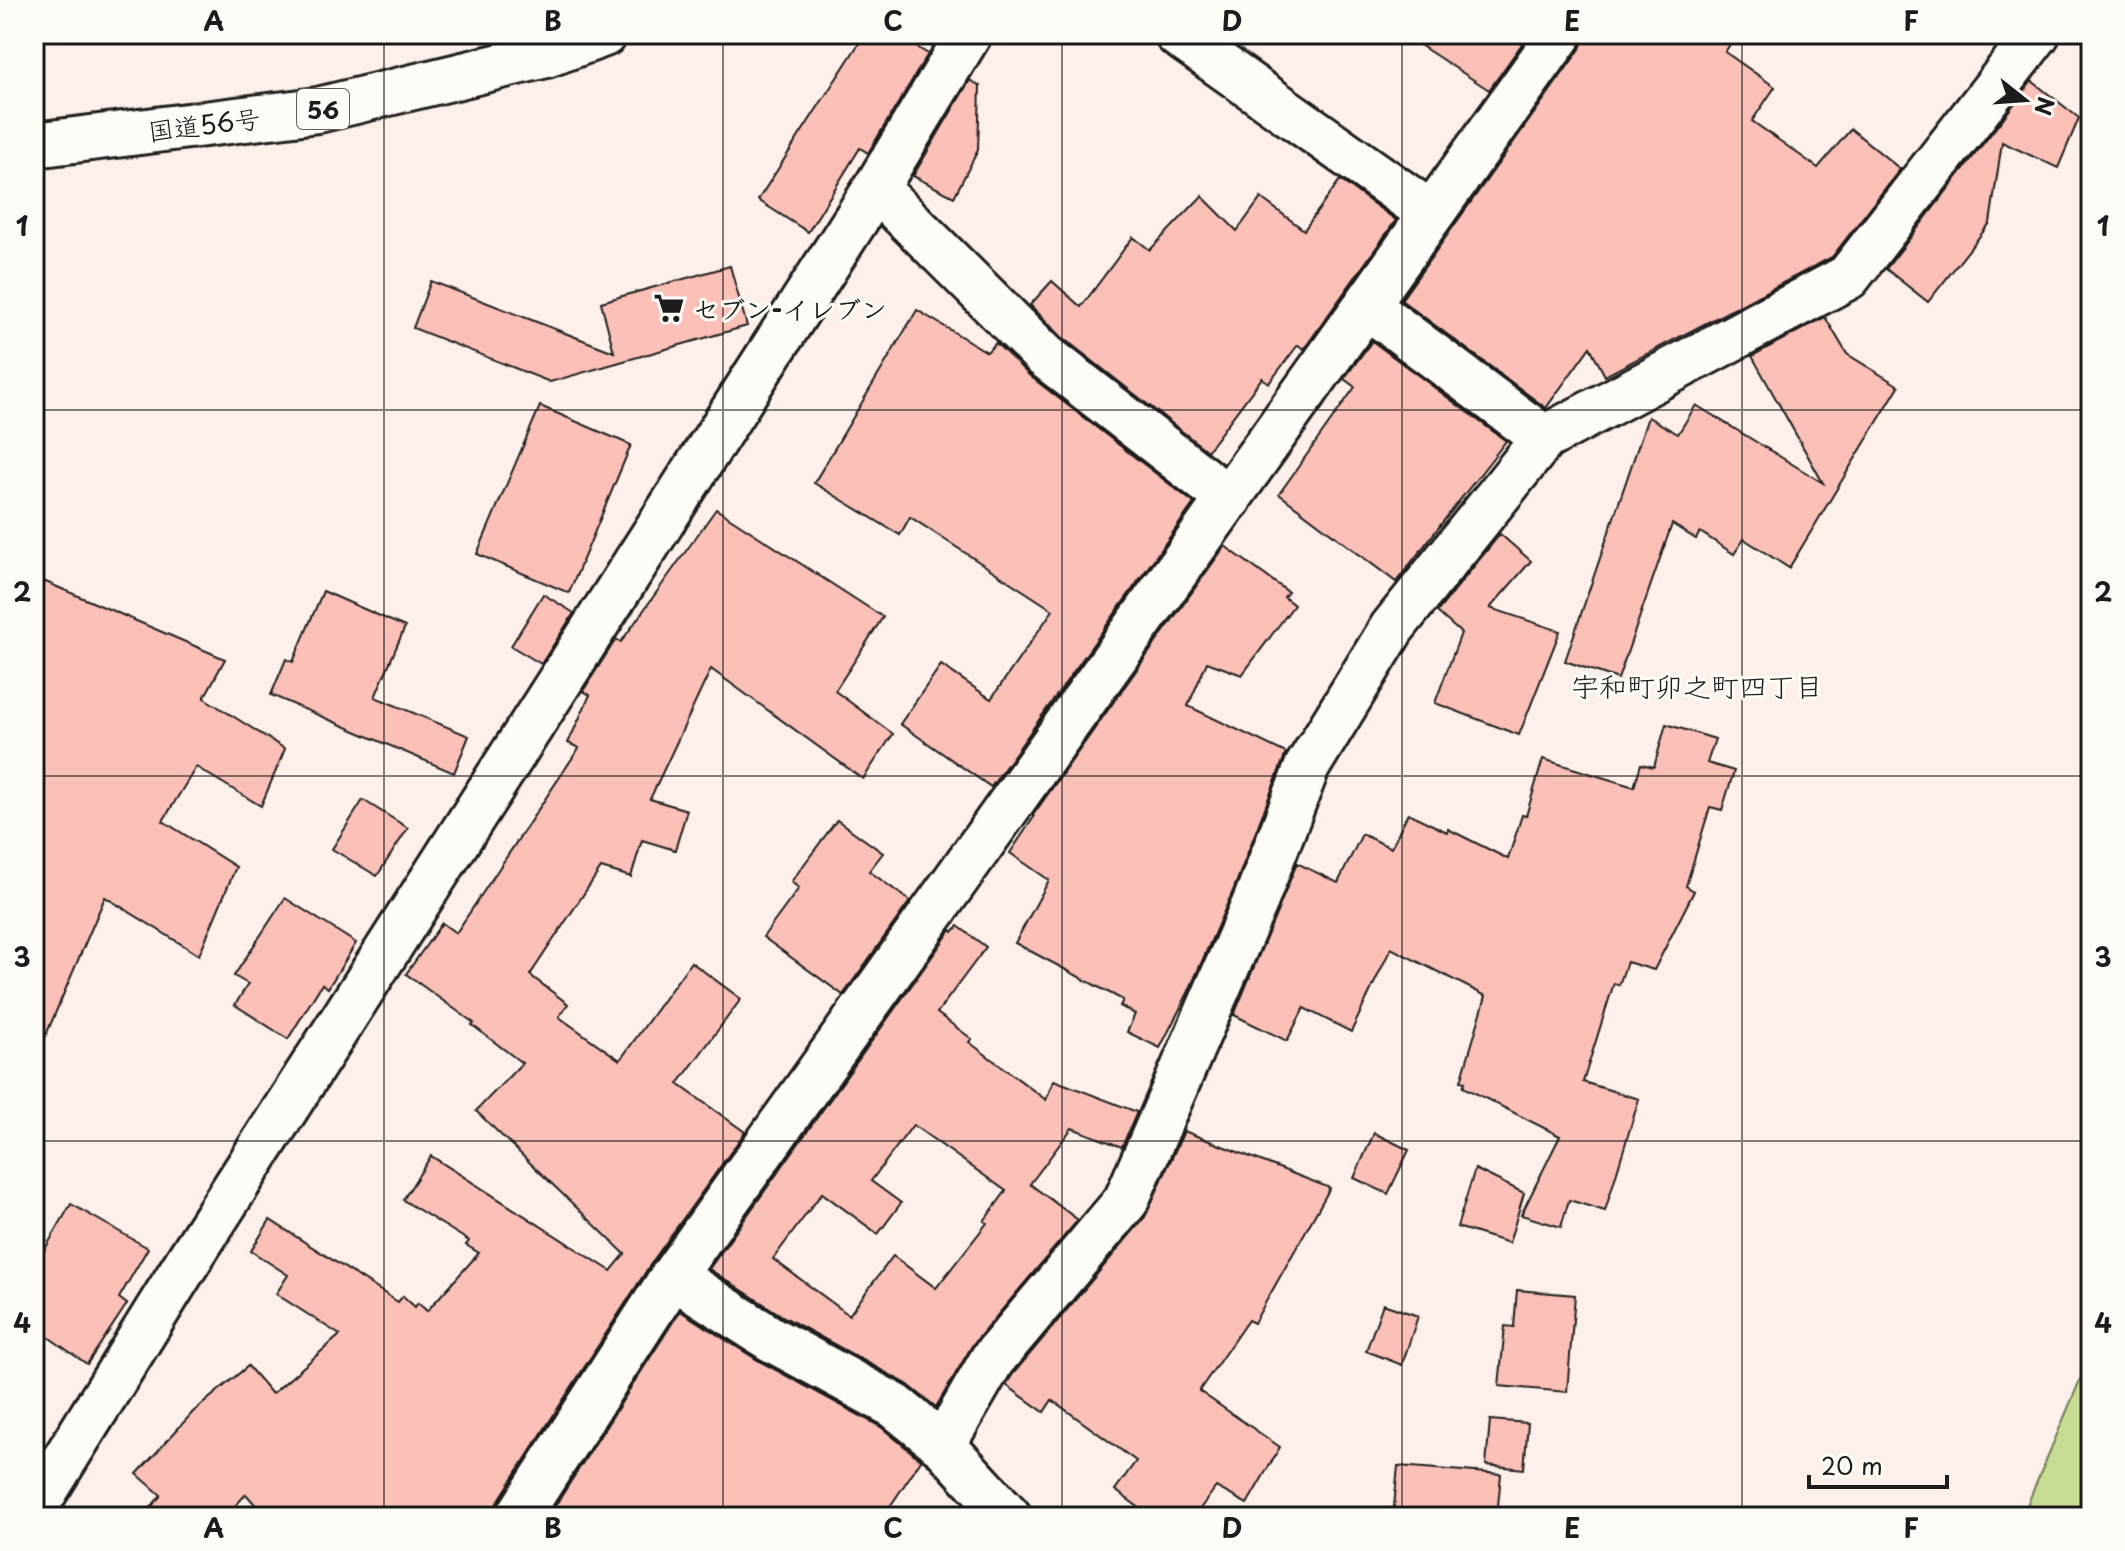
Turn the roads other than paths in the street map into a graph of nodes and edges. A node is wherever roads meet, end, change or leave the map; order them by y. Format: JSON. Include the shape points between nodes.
{"nodes":[{"id":1,"x":604,"y":34,"type":"edge"},
{"id":2,"x":969,"y":34,"type":"edge"},
{"id":3,"x":1177,"y":34,"type":"edge"},
{"id":4,"x":1560,"y":34,"type":"edge"},
{"id":5,"x":2037,"y":34,"type":"edge"},
{"id":6,"x":34,"y":145,"type":"edge"},
{"id":7,"x":876,"y":188,"type":"junction"},
{"id":8,"x":1431,"y":214,"type":"junction"},
{"id":9,"x":1367,"y":306,"type":"junction"},
{"id":10,"x":1544,"y":438,"type":"junction"},
{"id":11,"x":1229,"y":499,"type":"junction"},
{"id":12,"x":673,"y":1276,"type":"junction"},
{"id":13,"x":943,"y":1445,"type":"junction"},
{"id":14,"x":34,"y":1509,"type":"edge"},
{"id":15,"x":518,"y":1517,"type":"edge"},
{"id":16,"x":1009,"y":1517,"type":"edge"}],
"edges":[{"from":1,"to":6,"type":"main road","name":"国道56号","number":"56","via":[[546,55],[318,110]]},
{"from":2,"to":7,"type":"main road"},
{"from":3,"to":8,"type":"main road"},
{"from":4,"to":8,"type":"main road"},
{"from":5,"to":10,"type":"main road","via":[[1848,277]]},
{"from":7,"to":11,"type":"main road","via":[[1045,356]]},
{"from":7,"to":14,"type":"main road"},
{"from":8,"to":9,"type":"main road"},
{"from":9,"to":10,"type":"main road"},
{"from":9,"to":11,"type":"main road"},
{"from":10,"to":13,"type":"main road","via":[[1392,628],[1307,767],[1256,900],[1126,1201],[992,1360]]},
{"from":11,"to":12,"type":"main road"},
{"from":12,"to":13,"type":"main road","via":[[771,1339],[895,1406]]},
{"from":12,"to":15,"type":"main road"},
{"from":13,"to":16,"type":"main road"}]}
